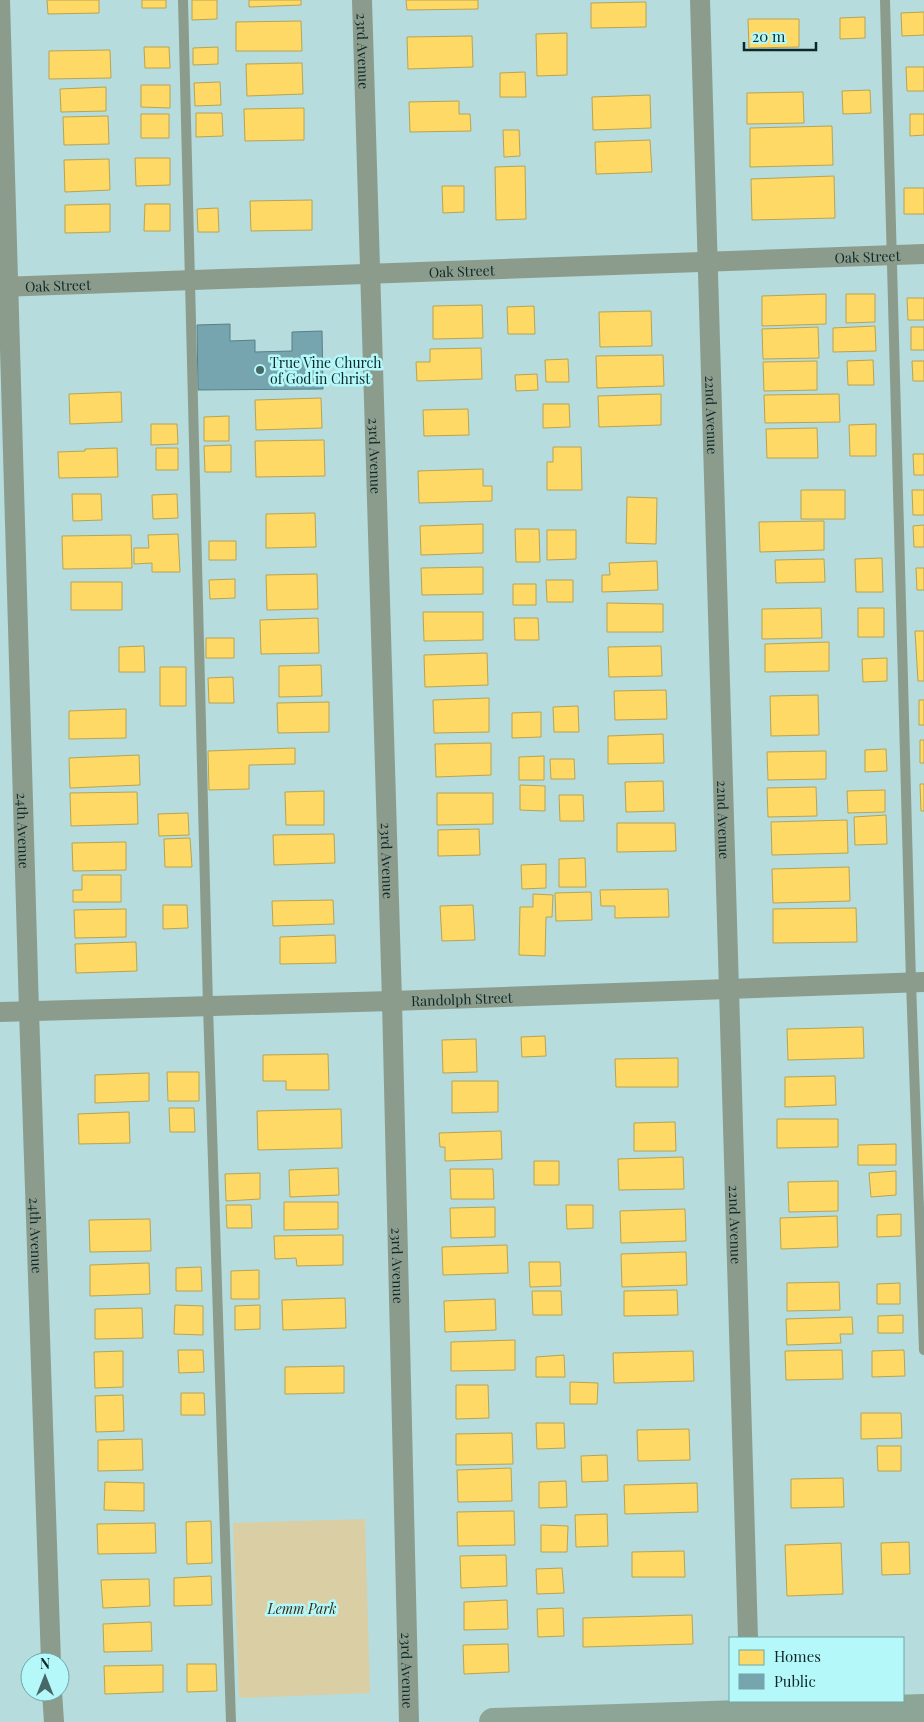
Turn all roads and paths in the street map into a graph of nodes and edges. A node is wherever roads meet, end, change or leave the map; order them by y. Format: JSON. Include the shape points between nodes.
{"nodes":[{"id":1,"x":0,"y":0,"type":"edge"},
{"id":2,"x":183,"y":0,"type":"edge"},
{"id":3,"x":362,"y":0,"type":"edge"},
{"id":4,"x":700,"y":0,"type":"edge"},
{"id":5,"x":885,"y":0,"type":"edge"},
{"id":6,"x":924,"y":254,"type":"edge"},
{"id":7,"x":892,"y":256,"type":"junction"},
{"id":8,"x":707,"y":262,"type":"junction"},
{"id":9,"x":370,"y":274,"type":"junction"},
{"id":10,"x":190,"y":280,"type":"junction"},
{"id":11,"x":4,"y":286,"type":"edge"},
{"id":12,"x":917,"y":982,"type":"edge"},
{"id":13,"x":729,"y":988,"type":"junction"},
{"id":14,"x":392,"y":1001,"type":"junction"},
{"id":15,"x":208,"y":1006,"type":"junction"},
{"id":16,"x":29,"y":1011,"type":"junction"},
{"id":17,"x":0,"y":1012,"type":"edge"},
{"id":18,"x":924,"y":1350,"type":"edge"},
{"id":19,"x":748,"y":1637,"type":"edge"},
{"id":20,"x":52,"y":1652,"type":"edge"},
{"id":21,"x":53,"y":1702,"type":"edge"},
{"id":22,"x":924,"y":1708,"type":"edge"},
{"id":23,"x":750,"y":1712,"type":"edge"},
{"id":24,"x":54,"y":1722,"type":"edge"},
{"id":25,"x":231,"y":1722,"type":"edge"},
{"id":26,"x":409,"y":1722,"type":"edge"},
{"id":27,"x":493,"y":1722,"type":"edge"}],
"edges":[{"from":1,"to":11,"type":"street","name":"24th Avenue"},
{"from":2,"to":10,"type":"lane"},
{"from":3,"to":9,"type":"street","name":"23rd Avenue"},
{"from":4,"to":8,"type":"street","name":"22nd Avenue"},
{"from":5,"to":7,"type":"lane"},
{"from":6,"to":7,"type":"street","name":"Oak Street"},
{"from":7,"to":8,"type":"street","name":"Oak Street"},
{"from":7,"to":12,"type":"lane"},
{"from":8,"to":9,"type":"street","name":"Oak Street"},
{"from":8,"to":13,"type":"street","name":"22nd Avenue"},
{"from":9,"to":10,"type":"street","name":"Oak Street"},
{"from":9,"to":14,"type":"street","name":"23rd Avenue"},
{"from":10,"to":11,"type":"street","name":"Oak Street"},
{"from":10,"to":15,"type":"lane"},
{"from":11,"to":16,"type":"street","name":"24th Avenue"},
{"from":12,"to":13,"type":"street","name":"Randolph Street"},
{"from":12,"to":18,"type":"lane"},
{"from":13,"to":14,"type":"street","name":"Randolph Street"},
{"from":13,"to":19,"type":"street","name":"22nd Avenue"},
{"from":14,"to":15,"type":"street","name":"Randolph Street"},
{"from":14,"to":26,"type":"street","name":"23rd Avenue"},
{"from":15,"to":16,"type":"street","name":"Randolph Street"},
{"from":15,"to":25,"type":"lane"},
{"from":16,"to":17,"type":"street","name":"Randolph Street"},
{"from":16,"to":20,"type":"street","name":"24th Avenue"},
{"from":21,"to":24,"type":"street"},
{"from":22,"to":23,"type":"street"},
{"from":23,"to":27,"type":"street"}]}
